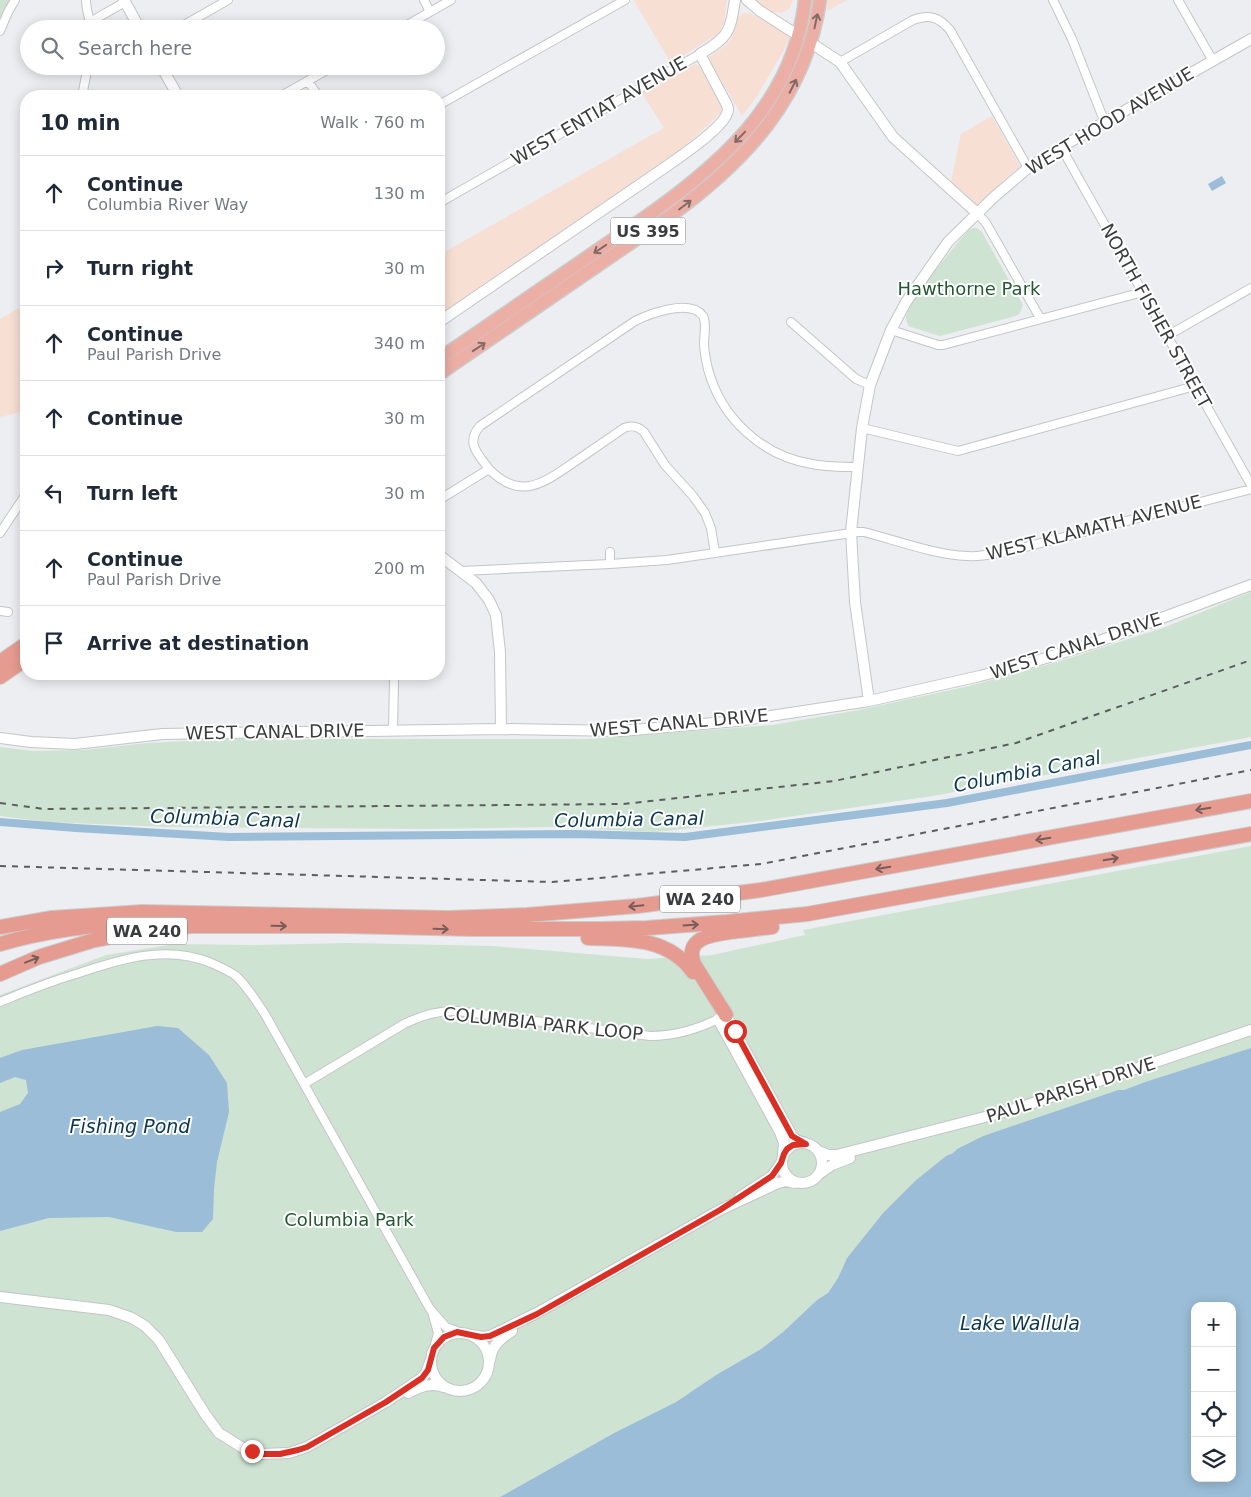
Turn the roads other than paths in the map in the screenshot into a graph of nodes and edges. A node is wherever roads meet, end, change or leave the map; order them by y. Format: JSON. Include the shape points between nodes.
{"nodes":[{"id":1,"x":15,"y":0,"type":"edge"},
{"id":2,"x":86,"y":0,"type":"edge"},
{"id":3,"x":228,"y":0,"type":"edge"},
{"id":4,"x":424,"y":0,"type":"edge"},
{"id":5,"x":451,"y":0,"type":"edge"},
{"id":6,"x":625,"y":0,"type":"edge"},
{"id":7,"x":735,"y":0,"type":"edge"},
{"id":8,"x":747,"y":0,"type":"edge"},
{"id":9,"x":805,"y":0,"type":"edge"},
{"id":10,"x":820,"y":0,"type":"edge"},
{"id":11,"x":1053,"y":0,"type":"edge"},
{"id":12,"x":1178,"y":0,"type":"edge"},
{"id":13,"x":125,"y":1,"type":"edge"},
{"id":14,"x":430,"y":12,"type":"junction"},
{"id":15,"x":89,"y":20,"type":"edge"},
{"id":16,"x":97,"y":20,"type":"edge"},
{"id":17,"x":135,"y":20,"type":"edge"},
{"id":18,"x":194,"y":20,"type":"edge"},
{"id":19,"x":416,"y":20,"type":"edge"},
{"id":20,"x":0,"y":31,"type":"edge"},
{"id":21,"x":799,"y":36,"type":"junction"},
{"id":22,"x":1251,"y":39,"type":"edge"},
{"id":23,"x":811,"y":42,"type":"junction"},
{"id":24,"x":700,"y":54,"type":"junction"},
{"id":25,"x":1212,"y":61,"type":"junction"},
{"id":26,"x":840,"y":62,"type":"junction"},
{"id":27,"x":86,"y":75,"type":"edge"},
{"id":28,"x":166,"y":75,"type":"edge"},
{"id":29,"x":317,"y":75,"type":"edge"},
{"id":30,"x":308,"y":80,"type":"junction"},
{"id":31,"x":83,"y":90,"type":"edge"},
{"id":32,"x":175,"y":90,"type":"edge"},
{"id":33,"x":291,"y":90,"type":"edge"},
{"id":34,"x":314,"y":90,"type":"edge"},
{"id":35,"x":445,"y":102,"type":"edge"},
{"id":36,"x":1104,"y":123,"type":"junction"},
{"id":37,"x":1061,"y":147,"type":"junction"},
{"id":38,"x":1028,"y":168,"type":"junction"},
{"id":39,"x":445,"y":199,"type":"edge"},
{"id":40,"x":977,"y":213,"type":"junction"},
{"id":41,"x":1251,"y":288,"type":"edge"},
{"id":42,"x":1142,"y":292,"type":"junction"},
{"id":43,"x":445,"y":318,"type":"edge"},
{"id":44,"x":1040,"y":318,"type":"junction"},
{"id":45,"x":791,"y":322,"type":"dead end"},
{"id":46,"x":891,"y":330,"type":"junction"},
{"id":47,"x":1167,"y":336,"type":"junction"},
{"id":48,"x":445,"y":355,"type":"edge"},
{"id":49,"x":445,"y":370,"type":"edge"},
{"id":50,"x":870,"y":385,"type":"junction"},
{"id":51,"x":1195,"y":386,"type":"junction"},
{"id":52,"x":862,"y":428,"type":"junction"},
{"id":53,"x":858,"y":467,"type":"junction"},
{"id":54,"x":1251,"y":467,"type":"edge"},
{"id":55,"x":489,"y":469,"type":"junction"},
{"id":56,"x":1242,"y":470,"type":"junction"},
{"id":57,"x":1251,"y":487,"type":"edge"},
{"id":58,"x":445,"y":496,"type":"edge"},
{"id":59,"x":20,"y":510,"type":"edge"},
{"id":60,"x":851,"y":532,"type":"junction"},
{"id":61,"x":0,"y":533,"type":"edge"},
{"id":62,"x":610,"y":552,"type":"dead end"},
{"id":63,"x":714,"y":553,"type":"junction"},
{"id":64,"x":445,"y":559,"type":"edge"},
{"id":65,"x":610,"y":564,"type":"junction"},
{"id":66,"x":462,"y":571,"type":"junction"},
{"id":67,"x":1251,"y":585,"type":"edge"},
{"id":68,"x":20,"y":648,"type":"edge"},
{"id":69,"x":0,"y":662,"type":"edge"},
{"id":70,"x":20,"y":663,"type":"edge"},
{"id":71,"x":0,"y":678,"type":"edge"},
{"id":72,"x":394,"y":680,"type":"edge"},
{"id":73,"x":869,"y":701,"type":"junction"},
{"id":74,"x":501,"y":729,"type":"junction"},
{"id":75,"x":393,"y":730,"type":"junction"},
{"id":76,"x":0,"y":738,"type":"edge"},
{"id":77,"x":1251,"y":801,"type":"edge"},
{"id":78,"x":1251,"y":834,"type":"edge"},
{"id":79,"x":1009,"y":878,"type":"junction"},
{"id":80,"x":142,"y":912,"type":"junction"},
{"id":81,"x":230,"y":925,"type":"junction"},
{"id":82,"x":0,"y":927,"type":"edge"},
{"id":83,"x":475,"y":930,"type":"junction"},
{"id":84,"x":0,"y":934,"type":"edge"},
{"id":85,"x":0,"y":944,"type":"edge"},
{"id":86,"x":0,"y":974,"type":"edge"},
{"id":87,"x":0,"y":1002,"type":"edge"},
{"id":88,"x":722,"y":1017,"type":"junction"},
{"id":89,"x":1251,"y":1030,"type":"edge"},
{"id":90,"x":304,"y":1084,"type":"junction"},
{"id":91,"x":888,"y":1142,"type":"junction"},
{"id":92,"x":806,"y":1144,"type":"junction"},
{"id":93,"x":818,"y":1151,"type":"junction"},
{"id":94,"x":782,"y":1159,"type":"junction"},
{"id":95,"x":818,"y":1176,"type":"junction"},
{"id":96,"x":795,"y":1183,"type":"junction"},
{"id":97,"x":720,"y":1210,"type":"junction"},
{"id":98,"x":0,"y":1298,"type":"edge"},
{"id":99,"x":430,"y":1309,"type":"junction"},
{"id":100,"x":537,"y":1314,"type":"junction"},
{"id":101,"x":467,"y":1334,"type":"junction"},
{"id":102,"x":434,"y":1348,"type":"junction"},
{"id":103,"x":489,"y":1361,"type":"junction"},
{"id":104,"x":430,"y":1362,"type":"junction"},
{"id":105,"x":446,"y":1388,"type":"junction"},
{"id":106,"x":386,"y":1402,"type":"junction"}],
"edges":[{"from":1,"to":20,"type":"street"},
{"from":2,"to":15,"type":"street"},
{"from":3,"to":18,"type":"street"},
{"from":4,"to":14,"type":"street"},
{"from":5,"to":14,"type":"street"},
{"from":6,"to":35,"type":"street"},
{"from":7,"to":24,"type":"street","name":"WEST ENTIAT AVENUE","via":[[726,36]]},
{"from":8,"to":21,"type":"street"},
{"from":9,"to":21,"type":"highway","number":"US 395"},
{"from":23,"to":10,"type":"highway","number":"US 395","one_way":true},
{"from":11,"to":36,"type":"street","via":[[1072,39]]},
{"from":12,"to":25,"type":"street"},
{"from":13,"to":16,"type":"street"},
{"from":13,"to":17,"type":"street"},
{"from":14,"to":19,"type":"street"},
{"from":21,"to":48,"type":"highway","number":"US 395","one_way":true,"via":[[788,66],[766,106],[748,129],[706,170],[669,201]]},
{"from":22,"to":25,"type":"street","name":"WEST HOOD AVENUE"},
{"from":23,"to":26,"type":"street"},
{"from":49,"to":23,"type":"highway","number":"US 395","one_way":true,"via":[[710,185],[772,120],[794,85]]},
{"from":24,"to":39,"type":"street","name":"WEST ENTIAT AVENUE"},
{"from":24,"to":43,"type":"street","via":[[728,110],[718,125],[677,159]]},
{"from":25,"to":36,"type":"street","name":"WEST HOOD AVENUE"},
{"from":26,"to":38,"type":"street","via":[[913,20],[932,16],[950,30]]},
{"from":26,"to":40,"type":"street","via":[[893,138]]},
{"from":27,"to":31,"type":"street"},
{"from":28,"to":32,"type":"street"},
{"from":29,"to":30,"type":"street"},
{"from":30,"to":33,"type":"street"},
{"from":30,"to":34,"type":"street"},
{"from":36,"to":37,"type":"street","name":"WEST HOOD AVENUE"},
{"from":37,"to":38,"type":"street","name":"WEST HOOD AVENUE"},
{"from":37,"to":42,"type":"street","name":"NORTH FISHER STREET"},
{"from":38,"to":40,"type":"street","name":"WEST HOOD AVENUE"},
{"from":40,"to":44,"type":"street","via":[[986,223]]},
{"from":40,"to":46,"type":"street","name":"WEST HOOD AVENUE","via":[[934,260]]},
{"from":41,"to":47,"type":"street"},
{"from":42,"to":44,"type":"street"},
{"from":42,"to":47,"type":"street","name":"NORTH FISHER STREET"},
{"from":44,"to":46,"type":"street","via":[[943,345]]},
{"from":45,"to":50,"type":"street","via":[[856,379]]},
{"from":46,"to":50,"type":"street","name":"WEST HOOD AVENUE"},
{"from":47,"to":51,"type":"street","name":"NORTH FISHER STREET"},
{"from":50,"to":52,"type":"street","name":"WEST HOOD AVENUE"},
{"from":51,"to":52,"type":"street","via":[[958,451]]},
{"from":51,"to":56,"type":"street","name":"NORTH FISHER STREET"},
{"from":52,"to":53,"type":"street","name":"WEST HOOD AVENUE"},
{"from":53,"to":55,"type":"street","via":[[796,460],[768,448],[745,430],[724,407],[712,383],[705,356],[705,322],[700,313],[674,308],[635,321],[480,426],[472,442]]},
{"from":53,"to":60,"type":"street","name":"WEST HOOD AVENUE"},
{"from":54,"to":56,"type":"street"},
{"from":55,"to":58,"type":"street"},
{"from":55,"to":63,"type":"street","via":[[511,485],[535,486],[624,428],[635,426],[644,432],[665,465],[700,504],[711,528]]},
{"from":56,"to":57,"type":"street","name":"NORTH FISHER STREET"},
{"from":57,"to":60,"type":"street","name":"WEST KLAMATH AVENUE","via":[[987,555],[950,555],[864,532]]},
{"from":59,"to":61,"type":"street"},
{"from":60,"to":63,"type":"street","name":"WEST KLAMATH AVENUE"},
{"from":60,"to":73,"type":"street","name":"WEST HOOD AVENUE","via":[[855,602]]},
{"from":62,"to":65,"type":"street"},
{"from":63,"to":65,"type":"street","name":"WEST KLAMATH AVENUE"},
{"from":64,"to":66,"type":"street"},
{"from":65,"to":66,"type":"street","name":"WEST KLAMATH AVENUE"},
{"from":66,"to":74,"type":"street","via":[[486,594],[496,615]]},
{"from":67,"to":73,"type":"street","name":"WEST CANAL DRIVE","via":[[1152,623],[1036,661]]},
{"from":68,"to":69,"type":"highway"},
{"from":70,"to":71,"type":"highway"},
{"from":72,"to":75,"type":"street"},
{"from":73,"to":74,"type":"street","name":"WEST CANAL DRIVE","via":[[737,721],[621,731]]},
{"from":74,"to":75,"type":"street","name":"WEST CANAL DRIVE"},
{"from":75,"to":76,"type":"street","name":"WEST CANAL DRIVE","via":[[162,734],[75,744]]},
{"from":77,"to":80,"type":"highway","number":"WA 240","one_way":true,"via":[[777,887],[637,906],[449,918]]},
{"from":79,"to":78,"type":"highway","number":"WA 240","one_way":true},
{"from":83,"to":79,"type":"highway","number":"WA 240","one_way":true,"via":[[647,928],[727,922],[807,914]]},
{"from":79,"to":88,"type":"highway","via":[[844,916],[705,937],[694,945],[692,960]]},
{"from":80,"to":82,"type":"highway","number":"WA 240","via":[[52,918]]},
{"from":80,"to":84,"type":"highway","via":[[51,922]]},
{"from":81,"to":83,"type":"highway","number":"WA 240","one_way":true},
{"from":81,"to":85,"type":"highway","via":[[174,922],[104,924],[40,933]]},
{"from":86,"to":81,"type":"highway","number":"WA 240","one_way":true,"via":[[51,953],[106,938],[172,928]]},
{"from":83,"to":88,"type":"highway","via":[[626,939],[661,946],[689,966]]},
{"from":87,"to":90,"type":"street","via":[[122,960],[158,954],[194,957],[222,968],[245,986],[266,1016]]},
{"from":88,"to":90,"type":"street","name":"COLUMBIA PARK LOOP","via":[[680,1034],[650,1036],[458,1011],[433,1012],[404,1024]]},
{"from":88,"to":92,"type":"street","via":[[792,1136]]},
{"from":88,"to":94,"type":"street","via":[[780,1132],[784,1143]]},
{"from":89,"to":91,"type":"street","name":"PAUL PARISH DRIVE","via":[[1012,1110]]},
{"from":90,"to":99,"type":"street"},
{"from":91,"to":93,"type":"street","name":"PAUL PARISH DRIVE","via":[[835,1156]]},
{"from":91,"to":95,"type":"street","name":"PAUL PARISH DRIVE","via":[[832,1165]]},
{"from":92,"to":93,"type":"street"},
{"from":92,"to":94,"type":"street","via":[[793,1145]]},
{"from":93,"to":95,"type":"street","via":[[822,1161]]},
{"from":94,"to":96,"type":"street","via":[[785,1175]]},
{"from":94,"to":97,"type":"street","via":[[769,1178]]},
{"from":95,"to":96,"type":"street","via":[[807,1183]]},
{"from":96,"to":97,"type":"street","via":[[778,1183]]},
{"from":97,"to":100,"type":"street"},
{"from":98,"to":106,"type":"street","via":[[109,1310],[132,1318],[159,1340],[219,1433],[252,1451],[271,1454],[298,1450]]},
{"from":99,"to":101,"type":"street","via":[[446,1327]]},
{"from":99,"to":102,"type":"street","via":[[438,1333]]},
{"from":100,"to":101,"type":"street","via":[[492,1335]]},
{"from":100,"to":103,"type":"street","via":[[497,1342]]},
{"from":101,"to":102,"type":"street","via":[[453,1333]]},
{"from":101,"to":103,"type":"street","via":[[486,1347]]},
{"from":102,"to":104,"type":"street"},
{"from":103,"to":105,"type":"street","via":[[486,1375],[476,1387],[461,1391]]},
{"from":104,"to":105,"type":"street","via":[[434,1376]]},
{"from":104,"to":106,"type":"street","via":[[424,1376]]},
{"from":105,"to":106,"type":"street","via":[[425,1385]]}]}
